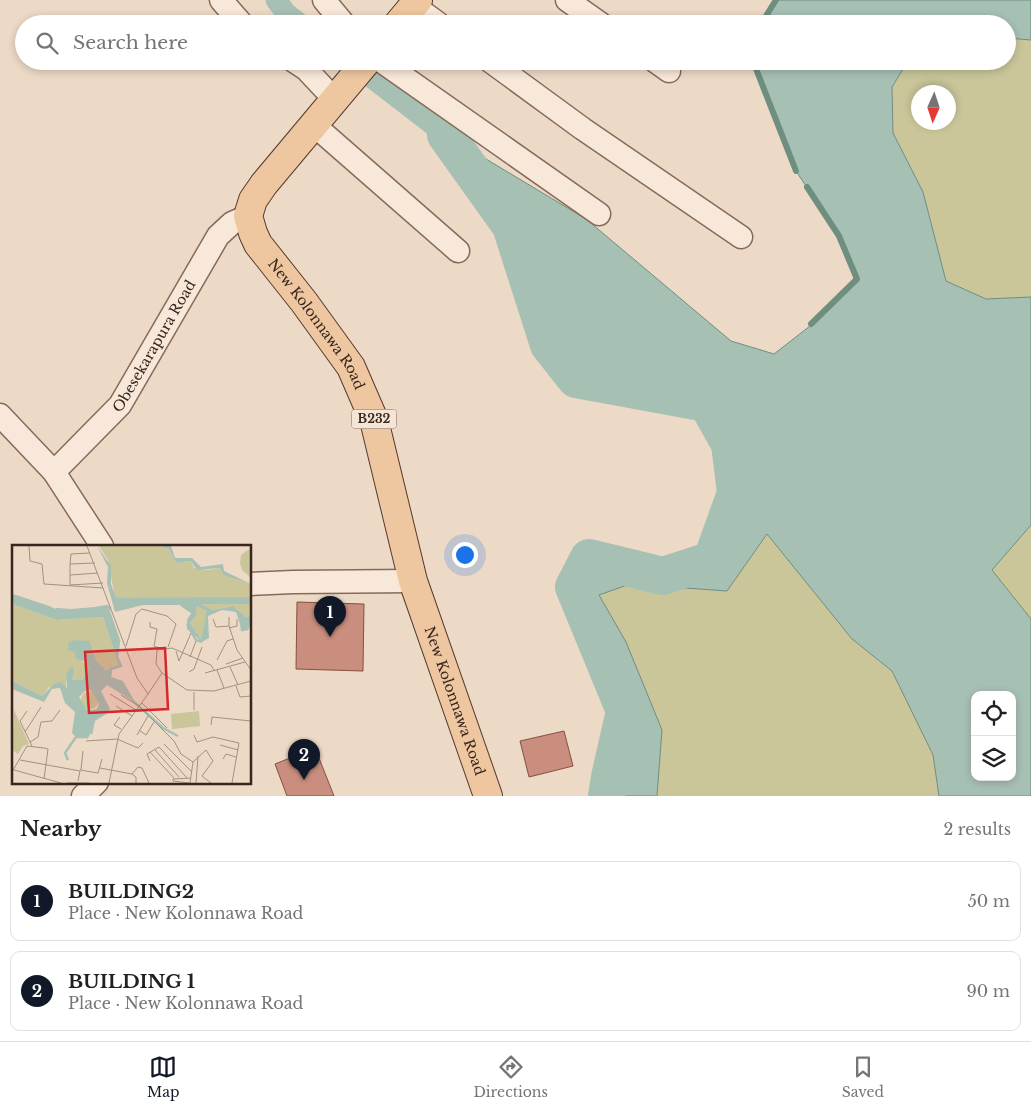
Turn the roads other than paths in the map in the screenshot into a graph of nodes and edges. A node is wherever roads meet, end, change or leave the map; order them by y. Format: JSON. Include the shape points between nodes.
{"nodes":[{"id":1,"x":221,"y":0,"type":"edge"},
{"id":2,"x":324,"y":0,"type":"edge"},
{"id":3,"x":567,"y":0,"type":"edge"},
{"id":4,"x":234,"y":15,"type":"edge"},
{"id":5,"x":336,"y":15,"type":"edge"},
{"id":6,"x":588,"y":15,"type":"edge"},
{"id":7,"x":307,"y":70,"type":"edge"},
{"id":8,"x":359,"y":70,"type":"edge"},
{"id":9,"x":394,"y":70,"type":"edge"},
{"id":10,"x":502,"y":70,"type":"edge"},
{"id":11,"x":337,"y":97,"type":"junction"},
{"id":12,"x":314,"y":125,"type":"junction"},
{"id":13,"x":600,"y":214,"type":"dead end"},
{"id":14,"x":248,"y":216,"type":"junction"},
{"id":15,"x":741,"y":237,"type":"dead end"},
{"id":16,"x":458,"y":251,"type":"dead end"},
{"id":17,"x":0,"y":415,"type":"edge"},
{"id":18,"x":54,"y":472,"type":"junction"},
{"id":19,"x":101,"y":545,"type":"edge"},
{"id":20,"x":413,"y":581,"type":"junction"},
{"id":21,"x":251,"y":584,"type":"edge"},
{"id":22,"x":96,"y":784,"type":"edge"},
{"id":23,"x":83,"y":796,"type":"edge"},
{"id":24,"x":488,"y":796,"type":"edge"}],
"edges":[{"from":1,"to":4,"type":"street"},
{"from":2,"to":5,"type":"street"},
{"from":3,"to":6,"type":"street"},
{"from":7,"to":11,"type":"street"},
{"from":8,"to":11,"type":"main road"},
{"from":9,"to":13,"type":"street"},
{"from":10,"to":15,"type":"street"},
{"from":11,"to":12,"type":"main road"},
{"from":12,"to":14,"type":"main road","via":[[264,184],[253,200]]},
{"from":12,"to":16,"type":"street"},
{"from":14,"to":18,"type":"street","name":"Obesekarapura Road","via":[[218,236],[120,405]]},
{"from":14,"to":20,"type":"main road","name":"New Kolonnawa Road","number":"B232","via":[[258,244],[351,366],[374,420]]},
{"from":17,"to":18,"type":"street"},
{"from":18,"to":19,"type":"street"},
{"from":20,"to":21,"type":"street"},
{"from":20,"to":24,"type":"main road","name":"New Kolonnawa Road","number":"B232"},
{"from":22,"to":23,"type":"street"}]}
